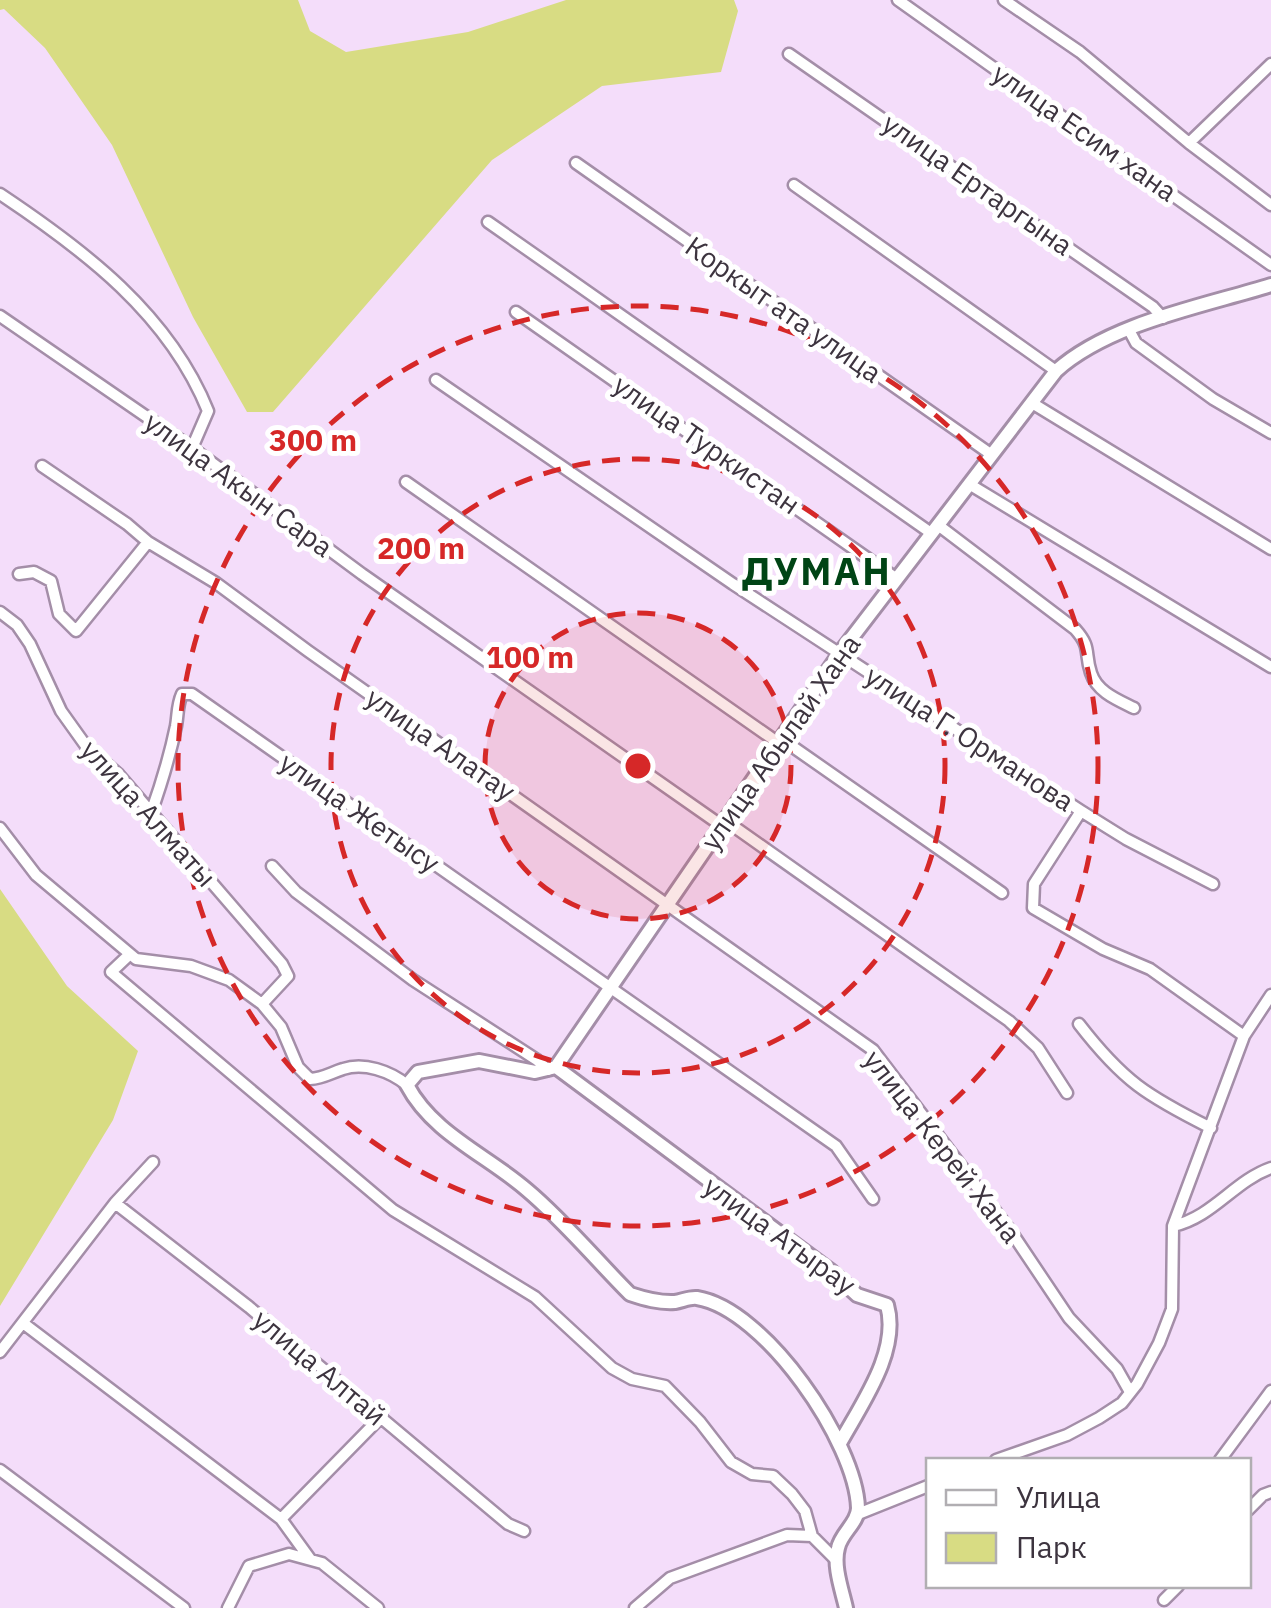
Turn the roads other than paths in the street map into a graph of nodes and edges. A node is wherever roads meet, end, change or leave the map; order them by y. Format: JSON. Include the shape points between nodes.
{"nodes":[{"id":1,"x":898,"y":0,"type":"edge"},
{"id":2,"x":1004,"y":0,"type":"edge"},
{"id":3,"x":789,"y":54,"type":"dead end"},
{"id":4,"x":1271,"y":64,"type":"edge"},
{"id":5,"x":1189,"y":143,"type":"junction"},
{"id":6,"x":576,"y":163,"type":"dead end"},
{"id":7,"x":794,"y":186,"type":"dead end"},
{"id":8,"x":0,"y":194,"type":"edge"},
{"id":9,"x":1269,"y":200,"type":"edge"},
{"id":10,"x":488,"y":222,"type":"dead end"},
{"id":11,"x":1271,"y":265,"type":"edge"},
{"id":12,"x":1271,"y":286,"type":"edge"},
{"id":13,"x":516,"y":312,"type":"dead end"},
{"id":14,"x":0,"y":316,"type":"edge"},
{"id":15,"x":1163,"y":318,"type":"junction"},
{"id":16,"x":1129,"y":330,"type":"junction"},
{"id":17,"x":1056,"y":371,"type":"junction"},
{"id":18,"x":436,"y":380,"type":"dead end"},
{"id":19,"x":1032,"y":402,"type":"junction"},
{"id":20,"x":1271,"y":433,"type":"edge"},
{"id":21,"x":192,"y":448,"type":"junction"},
{"id":22,"x":992,"y":455,"type":"junction"},
{"id":23,"x":42,"y":466,"type":"dead end"},
{"id":24,"x":406,"y":482,"type":"dead end"},
{"id":25,"x":970,"y":484,"type":"junction"},
{"id":26,"x":935,"y":529,"type":"junction"},
{"id":27,"x":148,"y":542,"type":"junction"},
{"id":28,"x":1271,"y":549,"type":"edge"},
{"id":29,"x":19,"y":574,"type":"dead end"},
{"id":30,"x":897,"y":579,"type":"junction"},
{"id":31,"x":0,"y":612,"type":"edge"},
{"id":32,"x":840,"y":654,"type":"junction"},
{"id":33,"x":1271,"y":666,"type":"edge"},
{"id":34,"x":1134,"y":708,"type":"dead end"},
{"id":35,"x":782,"y":742,"type":"junction"},
{"id":36,"x":1081,"y":811,"type":"junction"},
{"id":37,"x":150,"y":813,"type":"junction"},
{"id":38,"x":724,"y":824,"type":"junction"},
{"id":39,"x":0,"y":828,"type":"edge"},
{"id":40,"x":272,"y":866,"type":"dead end"},
{"id":41,"x":1212,"y":884,"type":"dead end"},
{"id":42,"x":1002,"y":893,"type":"dead end"},
{"id":43,"x":668,"y":904,"type":"junction"},
{"id":44,"x":130,"y":954,"type":"junction"},
{"id":45,"x":609,"y":986,"type":"junction"},
{"id":46,"x":1271,"y":995,"type":"edge"},
{"id":47,"x":262,"y":1004,"type":"junction"},
{"id":48,"x":1079,"y":1024,"type":"dead end"},
{"id":49,"x":1244,"y":1036,"type":"junction"},
{"id":50,"x":552,"y":1069,"type":"junction"},
{"id":51,"x":407,"y":1084,"type":"junction"},
{"id":52,"x":1067,"y":1094,"type":"dead end"},
{"id":53,"x":1211,"y":1128,"type":"junction"},
{"id":54,"x":153,"y":1162,"type":"dead end"},
{"id":55,"x":1271,"y":1168,"type":"edge"},
{"id":56,"x":873,"y":1200,"type":"dead end"},
{"id":57,"x":114,"y":1203,"type":"junction"},
{"id":58,"x":1173,"y":1226,"type":"junction"},
{"id":59,"x":22,"y":1323,"type":"junction"},
{"id":60,"x":0,"y":1352,"type":"edge"},
{"id":61,"x":1271,"y":1391,"type":"edge"},
{"id":62,"x":1130,"y":1392,"type":"junction"},
{"id":63,"x":380,"y":1418,"type":"junction"},
{"id":64,"x":840,"y":1443,"type":"junction"},
{"id":65,"x":1002,"y":1458,"type":"edge"},
{"id":66,"x":1221,"y":1458,"type":"edge"},
{"id":67,"x":0,"y":1470,"type":"edge"},
{"id":68,"x":926,"y":1487,"type":"edge"},
{"id":69,"x":1271,"y":1492,"type":"edge"},
{"id":70,"x":1251,"y":1507,"type":"edge"},
{"id":71,"x":858,"y":1514,"type":"junction"},
{"id":72,"x":281,"y":1519,"type":"junction"},
{"id":73,"x":524,"y":1531,"type":"dead end"},
{"id":74,"x":812,"y":1536,"type":"junction"},
{"id":75,"x":310,"y":1560,"type":"junction"},
{"id":76,"x":836,"y":1560,"type":"junction"},
{"id":77,"x":1176,"y":1588,"type":"edge"},
{"id":78,"x":1164,"y":1600,"type":"dead end"},
{"id":79,"x":184,"y":1608,"type":"edge"},
{"id":80,"x":228,"y":1608,"type":"edge"},
{"id":81,"x":378,"y":1608,"type":"edge"},
{"id":82,"x":635,"y":1608,"type":"edge"},
{"id":83,"x":846,"y":1608,"type":"edge"}],
"edges":[{"from":1,"to":11,"type":"street","name":"улица Есим хана"},
{"from":2,"to":5,"type":"street","via":[[1080,52]]},
{"from":3,"to":15,"type":"street","name":"улица Ертаргына"},
{"from":4,"to":5,"type":"street"},
{"from":5,"to":9,"type":"street"},
{"from":6,"to":22,"type":"street","name":"Коркыт ата улица"},
{"from":7,"to":17,"type":"street"},
{"from":8,"to":21,"type":"street","via":[[68,239],[154,319],[208,411]]},
{"from":10,"to":26,"type":"street"},
{"from":12,"to":15,"type":"street","name":"улица Абылай Хана"},
{"from":13,"to":30,"type":"street","name":"улица Туркистан"},
{"from":14,"to":21,"type":"street","name":"улица Акын Сара"},
{"from":15,"to":16,"type":"street","name":"улица Абылай Хана"},
{"from":16,"to":17,"type":"street","name":"улица Абылай Хана","via":[[1072,356]]},
{"from":16,"to":20,"type":"street","via":[[1136,343],[1213,399]]},
{"from":17,"to":19,"type":"street","name":"улица Абылай Хана"},
{"from":18,"to":32,"type":"street","name":"улица Г. Орманова"},
{"from":19,"to":22,"type":"street","name":"улица Абылай Хана"},
{"from":19,"to":28,"type":"street"},
{"from":21,"to":38,"type":"street","name":"улица Акын Сара"},
{"from":22,"to":25,"type":"street","name":"улица Абылай Хана"},
{"from":23,"to":27,"type":"street","name":"улица Алатау"},
{"from":24,"to":35,"type":"street"},
{"from":25,"to":26,"type":"street","name":"улица Абылай Хана"},
{"from":25,"to":33,"type":"street"},
{"from":26,"to":30,"type":"street","name":"улица Абылай Хана"},
{"from":26,"to":34,"type":"street","via":[[1075,628],[1087,642],[1091,673],[1104,693]]},
{"from":27,"to":29,"type":"street","via":[[76,631],[59,614],[51,581],[34,572]]},
{"from":27,"to":43,"type":"street","name":"улица Алатау","via":[[216,582]]},
{"from":30,"to":32,"type":"street","name":"улица Абылай Хана"},
{"from":31,"to":37,"type":"street","name":"улица Алматы","via":[[30,644],[60,712]]},
{"from":32,"to":35,"type":"street","name":"улица Абылай Хана"},
{"from":32,"to":36,"type":"street","name":"улица Г. Орманова"},
{"from":35,"to":38,"type":"street","name":"улица Абылай Хана"},
{"from":35,"to":42,"type":"street"},
{"from":36,"to":41,"type":"street","name":"улица Г. Орманова"},
{"from":36,"to":49,"type":"street","via":[[1034,884],[1033,908],[1150,969]]},
{"from":37,"to":45,"type":"street","name":"улица Жетысу","via":[[178,703],[182,694],[192,694]]},
{"from":37,"to":47,"type":"street","name":"улица Алматы","via":[[282,964],[288,976]]},
{"from":38,"to":43,"type":"street","name":"улица Абылай Хана"},
{"from":38,"to":52,"type":"street","name":"улица Акын Сара","via":[[1009,1021],[1038,1048]]},
{"from":39,"to":44,"type":"street","via":[[36,875]]},
{"from":40,"to":50,"type":"street","via":[[296,892],[413,980]]},
{"from":43,"to":45,"type":"street","name":"улица Абылай Хана"},
{"from":43,"to":62,"type":"street","name":"улица Керей Хана","via":[[873,1050]]},
{"from":44,"to":47,"type":"street","via":[[229,980]]},
{"from":44,"to":74,"type":"street","via":[[112,972],[269,1107],[393,1210],[535,1297],[612,1368],[664,1386],[731,1462],[773,1476],[792,1494]]},
{"from":45,"to":50,"type":"street","name":"улица Абылай Хана"},
{"from":45,"to":56,"type":"street","via":[[836,1146]]},
{"from":46,"to":49,"type":"street"},
{"from":47,"to":51,"type":"street","via":[[310,1078],[368,1067]]},
{"from":48,"to":53,"type":"street","via":[[1132,1083]]},
{"from":49,"to":53,"type":"street"},
{"from":50,"to":51,"type":"street","via":[[478,1061],[418,1072]]},
{"from":50,"to":64,"type":"street","name":"улица Атырау","via":[[857,1294],[888,1305],[888,1347]]},
{"from":51,"to":64,"type":"street","via":[[417,1104],[463,1146],[527,1189],[630,1294],[649,1301],[696,1298],[761,1336],[794,1369]]},
{"from":53,"to":58,"type":"street"},
{"from":54,"to":57,"type":"street"},
{"from":55,"to":58,"type":"street","via":[[1222,1203]]},
{"from":57,"to":59,"type":"street"},
{"from":57,"to":63,"type":"street","name":"улица Алтай"},
{"from":58,"to":62,"type":"street","via":[[1172,1308]]},
{"from":59,"to":60,"type":"street"},
{"from":59,"to":72,"type":"street"},
{"from":61,"to":66,"type":"street"},
{"from":62,"to":65,"type":"street","via":[[1122,1404],[1068,1435]]},
{"from":63,"to":72,"type":"street"},
{"from":63,"to":73,"type":"street","name":"улица Алтай"},
{"from":64,"to":71,"type":"street"},
{"from":67,"to":79,"type":"street"},
{"from":68,"to":71,"type":"street"},
{"from":69,"to":70,"type":"street"},
{"from":71,"to":76,"type":"street","via":[[838,1544]]},
{"from":72,"to":75,"type":"street"},
{"from":74,"to":76,"type":"street"},
{"from":74,"to":82,"type":"street","via":[[787,1536],[670,1578]]},
{"from":75,"to":80,"type":"street","via":[[290,1554],[250,1566]]},
{"from":75,"to":81,"type":"street"},
{"from":76,"to":83,"type":"street"},
{"from":77,"to":78,"type":"street"}]}
